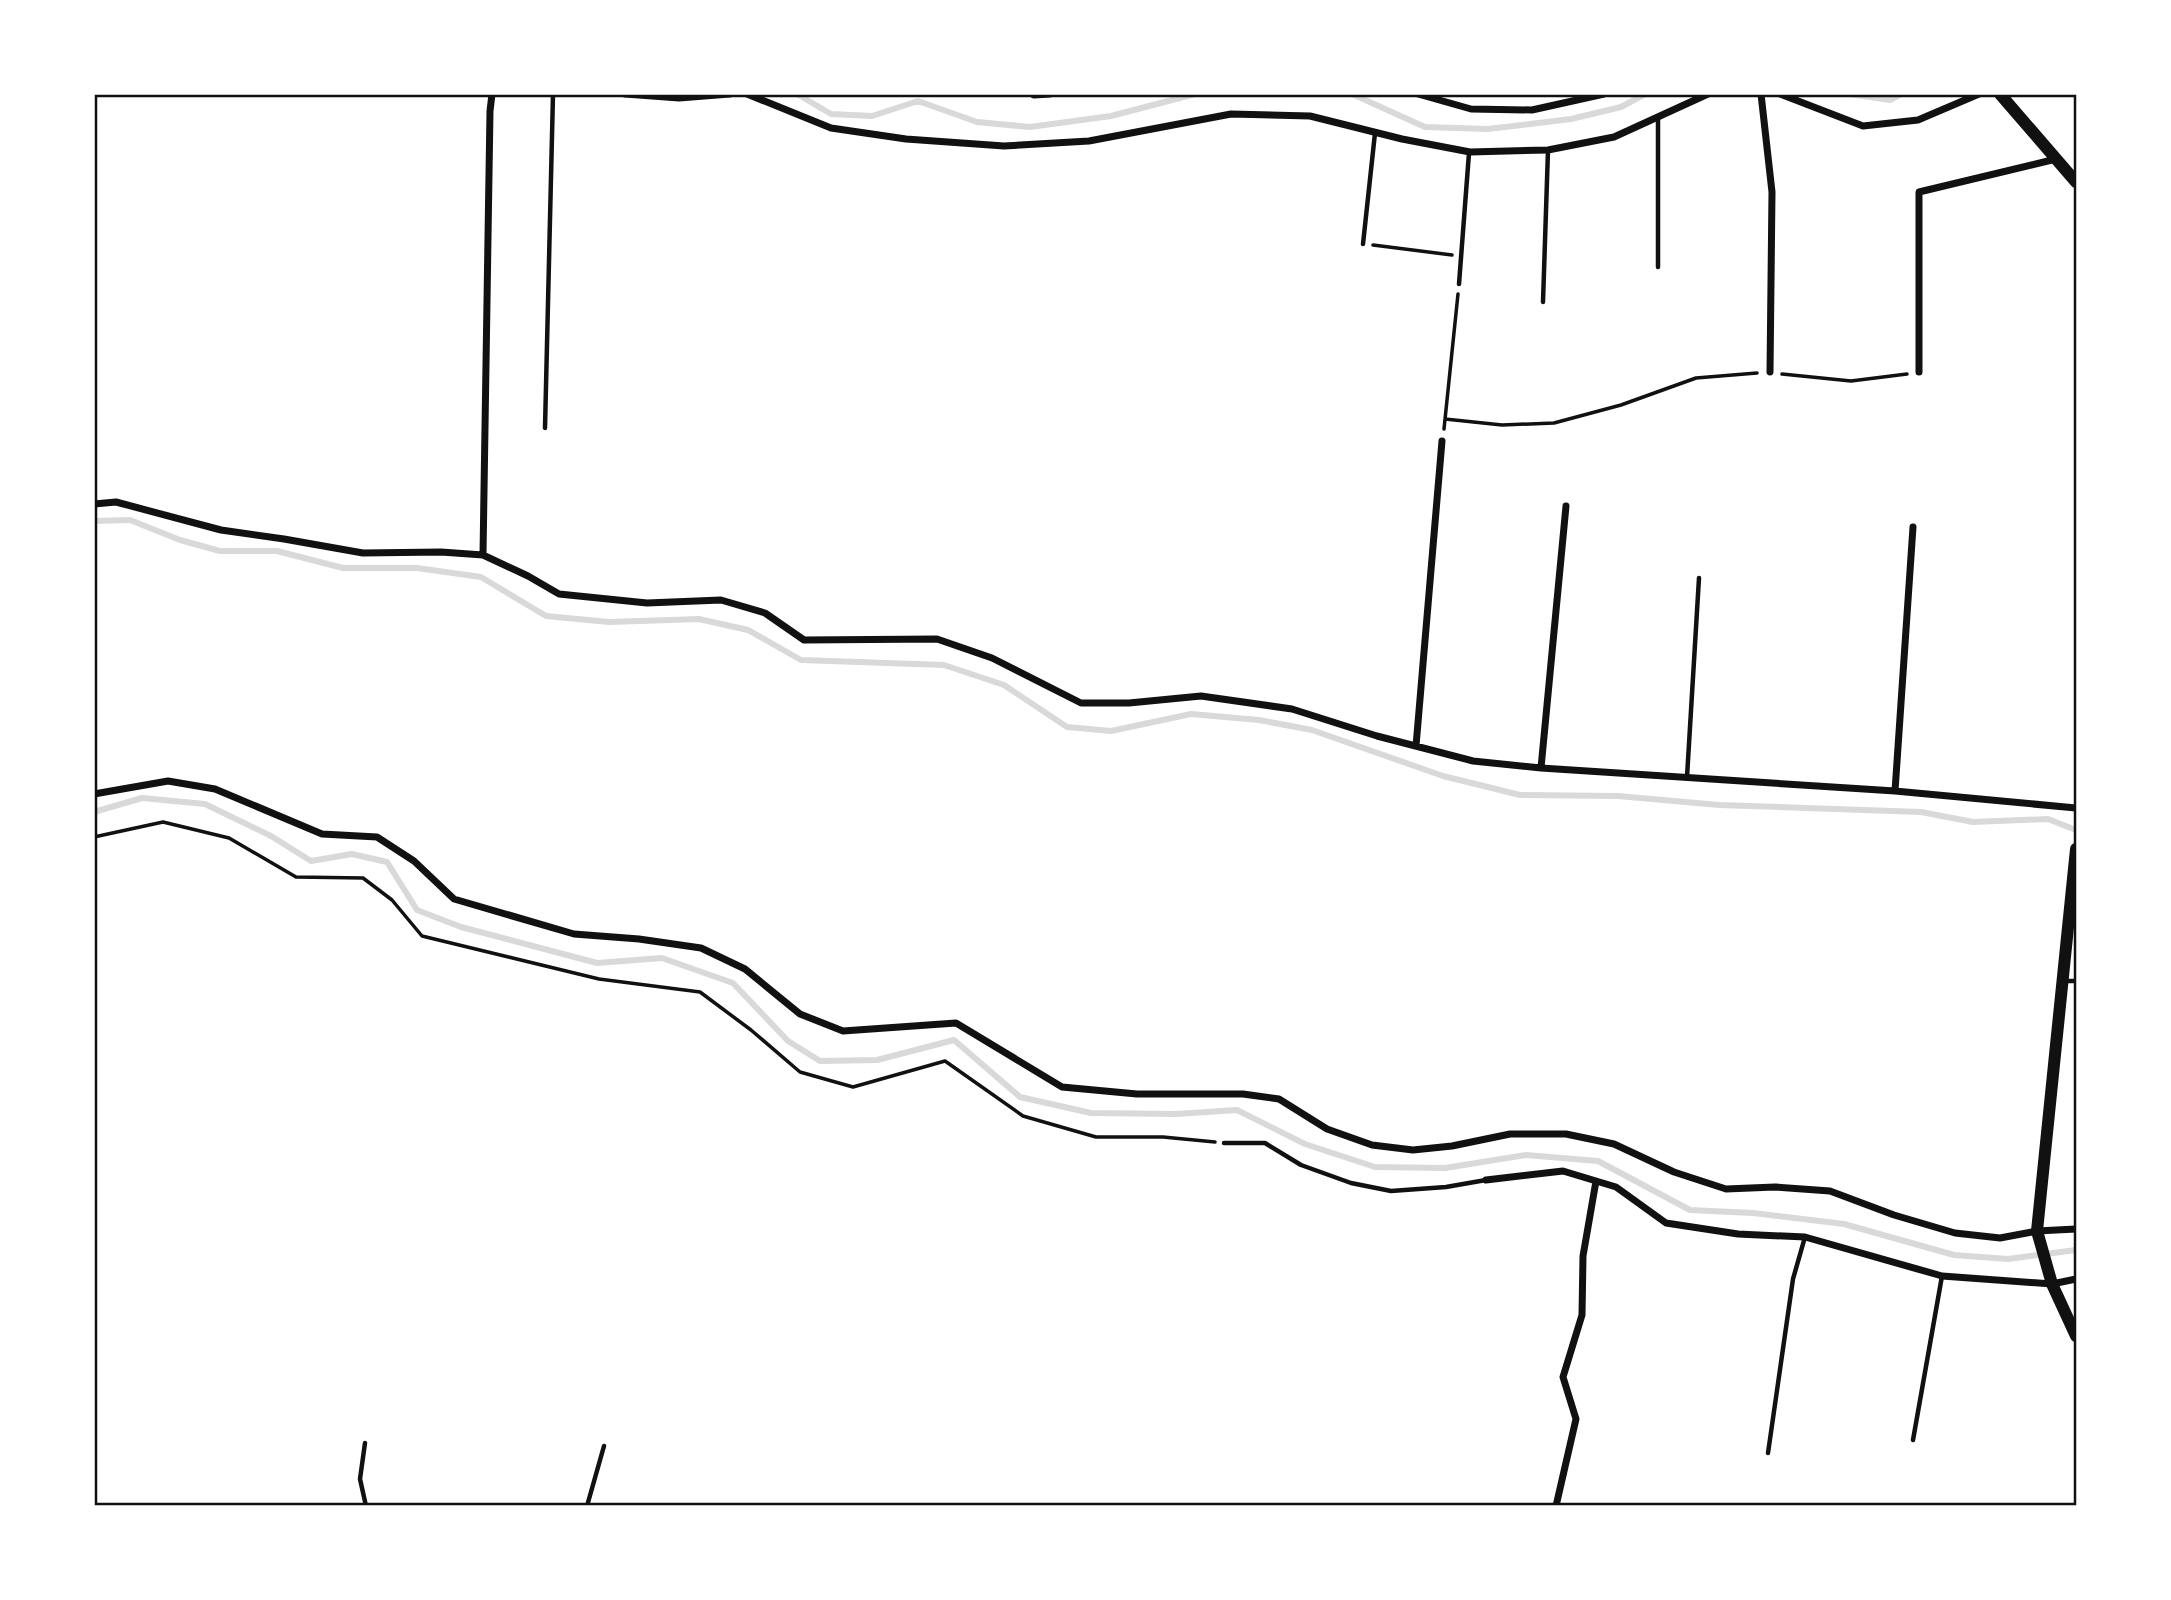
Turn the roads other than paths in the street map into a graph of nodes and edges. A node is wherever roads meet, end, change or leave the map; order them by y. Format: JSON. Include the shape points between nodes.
{"nodes":[{"id":1,"x":492,"y":94,"type":"edge"},
{"id":2,"x":553,"y":94,"type":"edge"},
{"id":3,"x":625,"y":94,"type":"edge"},
{"id":4,"x":730,"y":94,"type":"edge"},
{"id":5,"x":747,"y":94,"type":"edge"},
{"id":6,"x":1050,"y":94,"type":"edge"},
{"id":7,"x":1418,"y":94,"type":"edge"},
{"id":8,"x":1604,"y":94,"type":"edge"},
{"id":9,"x":1708,"y":94,"type":"edge"},
{"id":10,"x":1761,"y":94,"type":"edge"},
{"id":11,"x":1780,"y":94,"type":"edge"},
{"id":12,"x":1979,"y":94,"type":"edge"},
{"id":13,"x":2000,"y":94,"type":"edge"},
{"id":14,"x":1034,"y":95,"type":"edge"},
{"id":15,"x":1658,"y":118,"type":"junction"},
{"id":16,"x":1375,"y":132,"type":"junction"},
{"id":17,"x":1548,"y":149,"type":"junction"},
{"id":18,"x":1470,"y":152,"type":"junction"},
{"id":19,"x":2056,"y":159,"type":"junction"},
{"id":20,"x":2077,"y":182,"type":"edge"},
{"id":21,"x":1363,"y":244,"type":"road end"},
{"id":22,"x":1658,"y":267,"type":"dead end"},
{"id":23,"x":1459,"y":285,"type":"road end"},
{"id":24,"x":1543,"y":302,"type":"dead end"},
{"id":25,"x":1770,"y":372,"type":"road end"},
{"id":26,"x":1919,"y":372,"type":"road end"},
{"id":27,"x":545,"y":428,"type":"dead end"},
{"id":28,"x":1442,"y":441,"type":"road end"},
{"id":29,"x":94,"y":504,"type":"edge"},
{"id":30,"x":1566,"y":506,"type":"dead end"},
{"id":31,"x":1913,"y":527,"type":"dead end"},
{"id":32,"x":483,"y":555,"type":"junction"},
{"id":33,"x":1699,"y":578,"type":"dead end"},
{"id":34,"x":1416,"y":746,"type":"junction"},
{"id":35,"x":1541,"y":768,"type":"junction"},
{"id":36,"x":1687,"y":777,"type":"junction"},
{"id":37,"x":1895,"y":791,"type":"junction"},
{"id":38,"x":94,"y":794,"type":"edge"},
{"id":39,"x":2077,"y":808,"type":"edge"},
{"id":40,"x":2077,"y":849,"type":"edge"},
{"id":41,"x":2076,"y":862,"type":"edge"},
{"id":42,"x":2063,"y":981,"type":"junction"},
{"id":43,"x":2077,"y":981,"type":"edge"},
{"id":44,"x":1224,"y":1143,"type":"road end"},
{"id":45,"x":1486,"y":1180,"type":"joint"},
{"id":46,"x":1596,"y":1181,"type":"junction"},
{"id":47,"x":2077,"y":1229,"type":"edge"},
{"id":48,"x":1805,"y":1237,"type":"junction"},
{"id":49,"x":2039,"y":1237,"type":"junction"},
{"id":50,"x":1942,"y":1276,"type":"junction"},
{"id":51,"x":2077,"y":1279,"type":"edge"},
{"id":52,"x":2052,"y":1284,"type":"junction"},
{"id":53,"x":2077,"y":1336,"type":"edge"},
{"id":54,"x":1913,"y":1440,"type":"dead end"},
{"id":55,"x":365,"y":1443,"type":"dead end"},
{"id":56,"x":604,"y":1446,"type":"dead end"},
{"id":57,"x":1768,"y":1452,"type":"dead end"},
{"id":58,"x":366,"y":1506,"type":"edge"},
{"id":59,"x":587,"y":1506,"type":"edge"},
{"id":60,"x":1556,"y":1506,"type":"edge"}],
"edges":[{"from":1,"to":32,"type":"street"},
{"from":2,"to":27,"type":"lane"},
{"from":3,"to":4,"type":"street","via":[[679,98]]},
{"from":5,"to":16,"type":"street","via":[[831,128],[1004,146],[1089,141],[1231,114],[1310,116]]},
{"from":6,"to":14,"type":"street"},
{"from":7,"to":8,"type":"street","via":[[1471,109],[1532,110]]},
{"from":9,"to":15,"type":"street"},
{"from":10,"to":25,"type":"street","via":[[1772,192]]},
{"from":11,"to":12,"type":"street","via":[[1863,126],[1918,120]]},
{"from":13,"to":19,"type":"street"},
{"from":15,"to":17,"type":"street","via":[[1614,137]]},
{"from":15,"to":22,"type":"lane"},
{"from":16,"to":18,"type":"street"},
{"from":16,"to":21,"type":"lane"},
{"from":17,"to":18,"type":"street"},
{"from":17,"to":24,"type":"lane"},
{"from":18,"to":23,"type":"lane"},
{"from":19,"to":20,"type":"street"},
{"from":19,"to":26,"type":"street","via":[[1919,192]]},
{"from":28,"to":34,"type":"street"},
{"from":29,"to":32,"type":"street","via":[[116,502],[221,530],[363,553]]},
{"from":30,"to":35,"type":"street"},
{"from":31,"to":37,"type":"street"},
{"from":32,"to":34,"type":"street","via":[[559,594],[647,603],[721,600],[765,613],[804,640],[937,639],[992,657],[1081,703],[1201,696],[1292,709]]},
{"from":33,"to":36,"type":"lane"},
{"from":34,"to":35,"type":"street","via":[[1473,761]]},
{"from":35,"to":36,"type":"street"},
{"from":36,"to":37,"type":"street"},
{"from":37,"to":39,"type":"street"},
{"from":38,"to":49,"type":"street","via":[[168,781],[215,789],[322,834],[377,837],[414,860],[454,899],[574,934],[701,948],[745,969],[800,1014],[844,1031],[956,1023],[1062,1087],[1137,1094],[1243,1094],[1279,1100],[1327,1129],[1372,1145],[1413,1150],[1510,1134],[1566,1134],[1614,1144],[1674,1172],[1726,1189],[1830,1191],[1955,1233]]},
{"from":40,"to":41,"type":"street"},
{"from":41,"to":42,"type":"street"},
{"from":42,"to":43,"type":"lane"},
{"from":42,"to":49,"type":"street"},
{"from":44,"to":45,"type":"lane","via":[[1265,1143],[1301,1165],[1391,1191]]},
{"from":45,"to":46,"type":"street","via":[[1563,1171]]},
{"from":46,"to":48,"type":"street","via":[[1616,1187],[1666,1223],[1738,1234]]},
{"from":46,"to":60,"type":"street","via":[[1583,1256],[1582,1315],[1563,1377],[1576,1419]]},
{"from":47,"to":49,"type":"street"},
{"from":48,"to":50,"type":"street"},
{"from":48,"to":57,"type":"lane","via":[[1793,1279]]},
{"from":49,"to":52,"type":"street"},
{"from":50,"to":52,"type":"street"},
{"from":50,"to":54,"type":"lane"},
{"from":51,"to":52,"type":"street"},
{"from":52,"to":53,"type":"street"},
{"from":55,"to":58,"type":"lane","via":[[360,1479]]},
{"from":56,"to":59,"type":"lane"}]}
